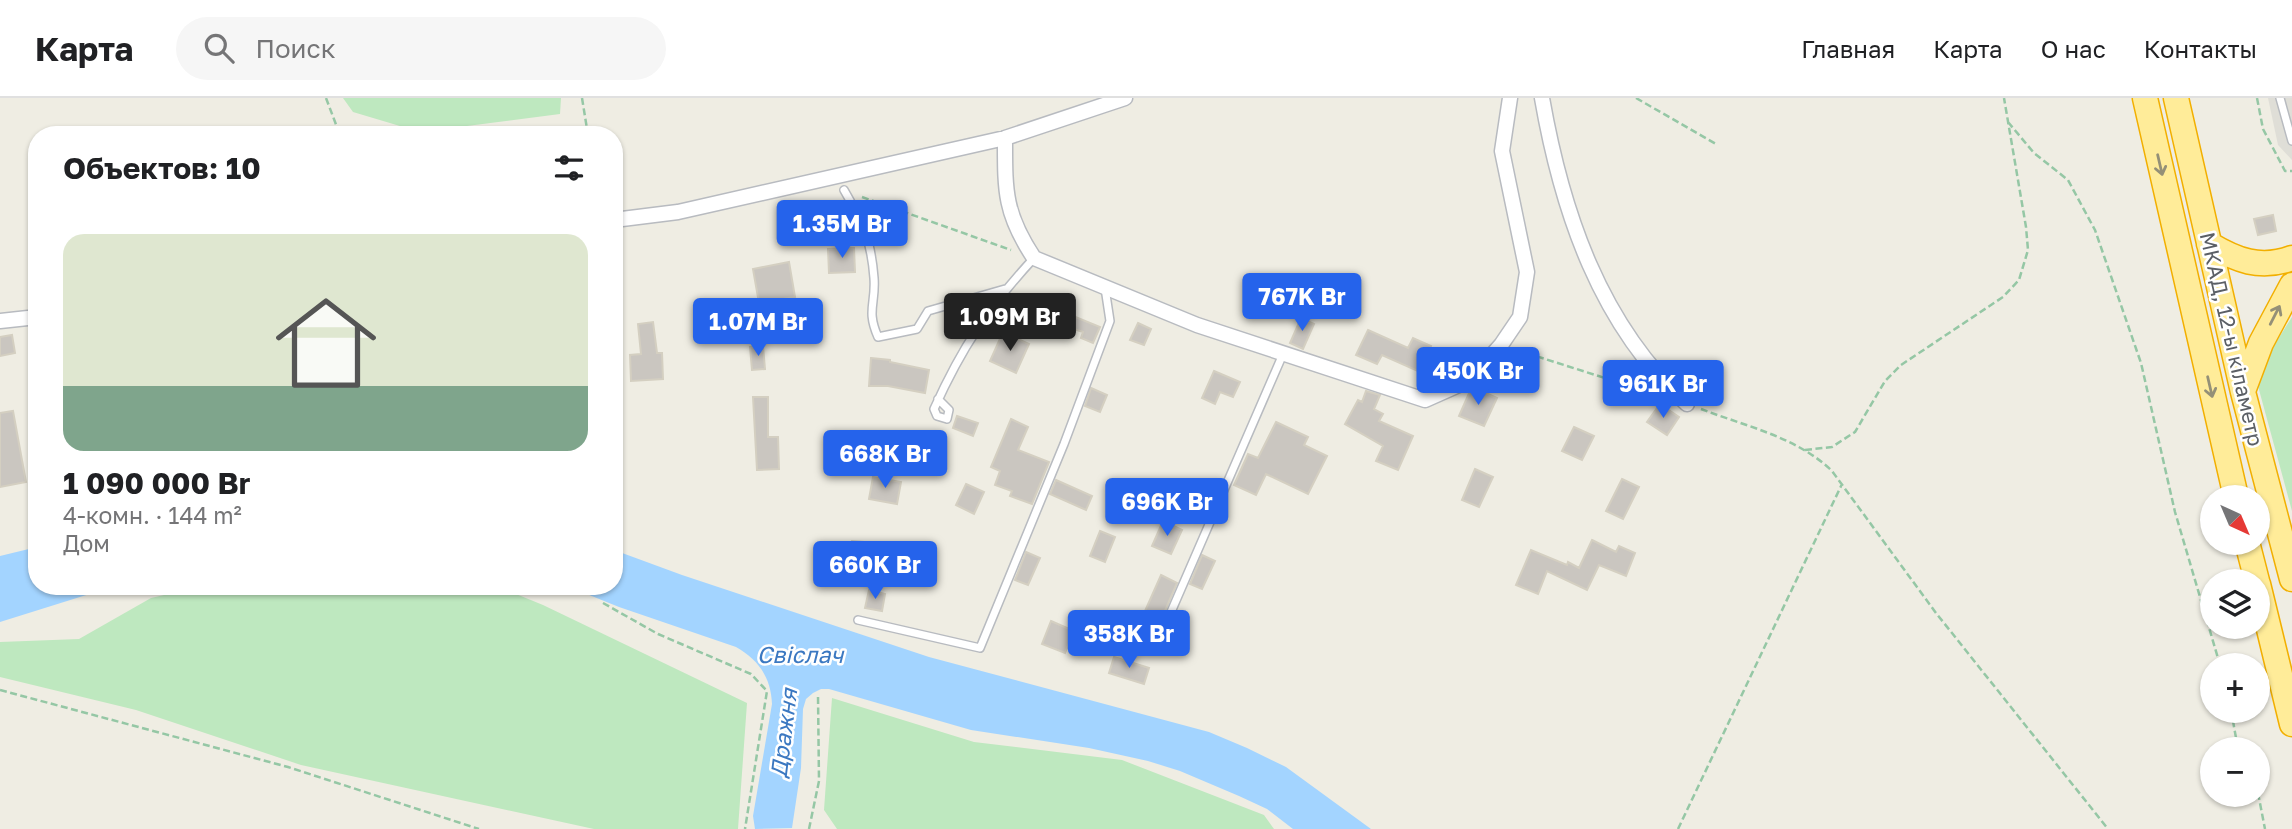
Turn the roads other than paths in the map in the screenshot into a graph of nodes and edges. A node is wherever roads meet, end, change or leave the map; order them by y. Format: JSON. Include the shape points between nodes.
{"nodes":[{"id":1,"x":1125,"y":98,"type":"edge"},
{"id":2,"x":1510,"y":98,"type":"edge"},
{"id":3,"x":1542,"y":98,"type":"edge"},
{"id":4,"x":2145,"y":98,"type":"edge"},
{"id":5,"x":2176,"y":98,"type":"edge"},
{"id":6,"x":2280,"y":98,"type":"edge"},
{"id":7,"x":1005,"y":138,"type":"junction"},
{"id":8,"x":2292,"y":141,"type":"edge"},
{"id":9,"x":844,"y":190,"type":"road end"},
{"id":10,"x":623,"y":219,"type":"edge"},
{"id":11,"x":2209,"y":244,"type":"junction"},
{"id":12,"x":1034,"y":258,"type":"junction"},
{"id":13,"x":2292,"y":258,"type":"edge"},
{"id":14,"x":2292,"y":285,"type":"edge"},
{"id":15,"x":1105,"y":287,"type":"junction"},
{"id":16,"x":1005,"y":289,"type":"junction"},
{"id":17,"x":28,"y":318,"type":"edge"},
{"id":18,"x":0,"y":321,"type":"edge"},
{"id":19,"x":1284,"y":353,"type":"junction"},
{"id":20,"x":2243,"y":392,"type":"junction"},
{"id":21,"x":938,"y":399,"type":"dead end"},
{"id":22,"x":1687,"y":404,"type":"dead end"},
{"id":23,"x":2233,"y":485,"type":"edge"},
{"id":24,"x":2292,"y":579,"type":"edge"},
{"id":25,"x":858,"y":620,"type":"dead end"},
{"id":26,"x":1161,"y":635,"type":"dead end"},
{"id":27,"x":2270,"y":635,"type":"edge"},
{"id":28,"x":2292,"y":724,"type":"edge"}],
"edges":[{"from":1,"to":7,"type":"street"},
{"from":2,"to":19,"type":"street","via":[[1502,151],[1527,272],[1520,317],[1470,380],[1424,400]]},
{"from":3,"to":22,"type":"street","via":[[1571,219],[1596,282],[1635,347]]},
{"from":4,"to":23,"type":"highway","name":"МКАД, 12-ы кіламетр","one_way":true},
{"from":5,"to":11,"type":"highway","name":"МКАД, 12-ы кіламетр"},
{"from":6,"to":8,"type":"lane"},
{"from":7,"to":10,"type":"street","via":[[678,212]]},
{"from":7,"to":12,"type":"street","via":[[1010,214]]},
{"from":9,"to":16,"type":"lane","via":[[863,224],[871,252],[871,320],[878,337],[917,329],[928,311]]},
{"from":11,"to":13,"type":"highway","via":[[2234,259],[2259,264]]},
{"from":11,"to":20,"type":"highway","name":"МКАД, 12-ы кіламетр"},
{"from":12,"to":15,"type":"street"},
{"from":12,"to":16,"type":"lane"},
{"from":20,"to":14,"type":"highway","one_way":true,"via":[[2261,343]]},
{"from":15,"to":19,"type":"street","via":[[1197,325]]},
{"from":15,"to":25,"type":"lane","via":[[1111,321],[980,648]]},
{"from":16,"to":21,"type":"lane","via":[[966,344]]},
{"from":17,"to":18,"type":"street"},
{"from":19,"to":26,"type":"lane"},
{"from":20,"to":24,"type":"highway","name":"МКАД, 12-ы кіламетр"},
{"from":27,"to":28,"type":"highway"}]}
